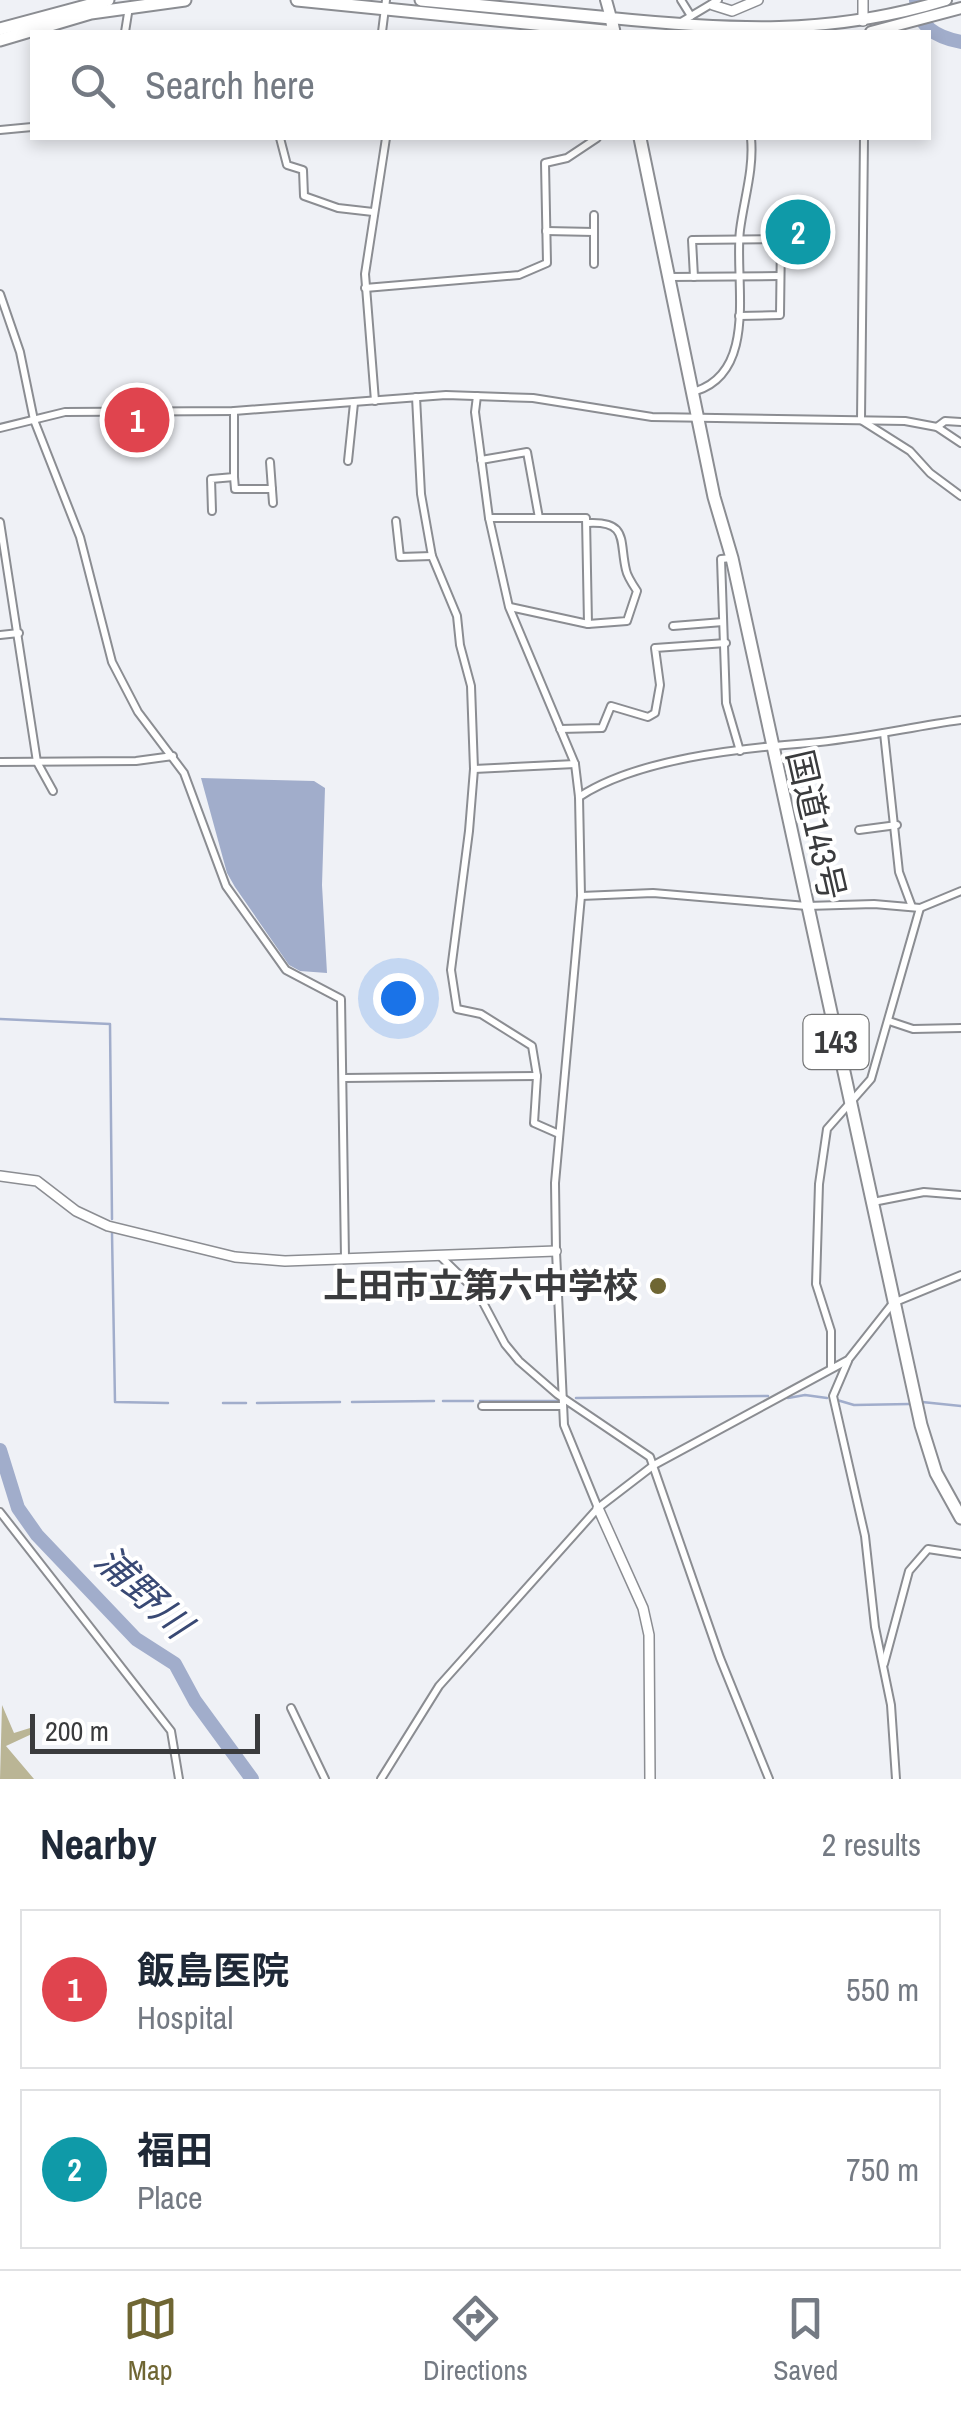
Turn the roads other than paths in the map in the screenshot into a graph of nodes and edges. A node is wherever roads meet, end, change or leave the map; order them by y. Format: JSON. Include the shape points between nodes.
{"nodes":[{"id":1,"x":108,"y":0,"type":"edge"},
{"id":2,"x":185,"y":0,"type":"edge"},
{"id":3,"x":297,"y":0,"type":"edge"},
{"id":4,"x":421,"y":0,"type":"edge"},
{"id":5,"x":606,"y":0,"type":"edge"},
{"id":6,"x":681,"y":0,"type":"edge"},
{"id":7,"x":758,"y":0,"type":"edge"},
{"id":8,"x":863,"y":0,"type":"edge"},
{"id":9,"x":716,"y":2,"type":"edge"},
{"id":10,"x":385,"y":4,"type":"edge"},
{"id":11,"x":130,"y":6,"type":"junction"},
{"id":12,"x":940,"y":6,"type":"edge"},
{"id":13,"x":961,"y":8,"type":"edge"},
{"id":14,"x":514,"y":16,"type":"edge"},
{"id":15,"x":691,"y":16,"type":"junction"},
{"id":16,"x":676,"y":25,"type":"junction"},
{"id":17,"x":613,"y":28,"type":"edge"},
{"id":18,"x":0,"y":29,"type":"edge"},
{"id":19,"x":865,"y":29,"type":"edge"},
{"id":20,"x":38,"y":30,"type":"edge"},
{"id":21,"x":124,"y":30,"type":"edge"},
{"id":22,"x":382,"y":30,"type":"edge"},
{"id":23,"x":30,"y":32,"type":"edge"},
{"id":24,"x":0,"y":40,"type":"edge"},
{"id":25,"x":30,"y":128,"type":"edge"},
{"id":26,"x":0,"y":130,"type":"edge"},
{"id":27,"x":280,"y":140,"type":"edge"},
{"id":28,"x":386,"y":140,"type":"edge"},
{"id":29,"x":593,"y":140,"type":"edge"},
{"id":30,"x":640,"y":140,"type":"edge"},
{"id":31,"x":751,"y":140,"type":"edge"},
{"id":32,"x":864,"y":140,"type":"edge"},
{"id":33,"x":373,"y":212,"type":"junction"},
{"id":34,"x":594,"y":215,"type":"dead end"},
{"id":35,"x":546,"y":231,"type":"junction"},
{"id":36,"x":594,"y":232,"type":"junction"},
{"id":37,"x":740,"y":238,"type":"junction"},
{"id":38,"x":594,"y":264,"type":"dead end"},
{"id":39,"x":780,"y":276,"type":"junction"},
{"id":40,"x":670,"y":277,"type":"junction"},
{"id":41,"x":694,"y":277,"type":"junction"},
{"id":42,"x":739,"y":277,"type":"junction"},
{"id":43,"x":365,"y":288,"type":"junction"},
{"id":44,"x":0,"y":294,"type":"edge"},
{"id":45,"x":739,"y":316,"type":"junction"},
{"id":46,"x":696,"y":391,"type":"junction"},
{"id":47,"x":478,"y":396,"type":"junction"},
{"id":48,"x":416,"y":398,"type":"junction"},
{"id":49,"x":374,"y":401,"type":"junction"},
{"id":50,"x":354,"y":402,"type":"junction"},
{"id":51,"x":234,"y":412,"type":"junction"},
{"id":52,"x":702,"y":419,"type":"junction"},
{"id":53,"x":34,"y":420,"type":"junction"},
{"id":54,"x":861,"y":420,"type":"junction"},
{"id":55,"x":961,"y":422,"type":"edge"},
{"id":56,"x":937,"y":427,"type":"junction"},
{"id":57,"x":0,"y":428,"type":"edge"},
{"id":58,"x":961,"y":444,"type":"edge"},
{"id":59,"x":480,"y":460,"type":"junction"},
{"id":60,"x":348,"y":461,"type":"dead end"},
{"id":61,"x":270,"y":462,"type":"dead end"},
{"id":62,"x":234,"y":477,"type":"junction"},
{"id":63,"x":272,"y":490,"type":"junction"},
{"id":64,"x":961,"y":496,"type":"edge"},
{"id":65,"x":273,"y":503,"type":"dead end"},
{"id":66,"x":212,"y":511,"type":"dead end"},
{"id":67,"x":489,"y":518,"type":"junction"},
{"id":68,"x":540,"y":518,"type":"junction"},
{"id":69,"x":0,"y":522,"type":"edge"},
{"id":70,"x":396,"y":522,"type":"dead end"},
{"id":71,"x":588,"y":523,"type":"junction"},
{"id":72,"x":432,"y":556,"type":"junction"},
{"id":73,"x":732,"y":558,"type":"junction"},
{"id":74,"x":509,"y":607,"type":"junction"},
{"id":75,"x":723,"y":622,"type":"junction"},
{"id":76,"x":588,"y":624,"type":"junction"},
{"id":77,"x":673,"y":626,"type":"dead end"},
{"id":78,"x":19,"y":632,"type":"junction"},
{"id":79,"x":0,"y":635,"type":"edge"},
{"id":80,"x":726,"y":643,"type":"junction"},
{"id":81,"x":961,"y":720,"type":"edge"},
{"id":82,"x":560,"y":730,"type":"junction"},
{"id":83,"x":884,"y":732,"type":"junction"},
{"id":84,"x":770,"y":744,"type":"junction"},
{"id":85,"x":740,"y":751,"type":"junction"},
{"id":86,"x":173,"y":756,"type":"junction"},
{"id":87,"x":0,"y":762,"type":"edge"},
{"id":88,"x":37,"y":762,"type":"junction"},
{"id":89,"x":574,"y":764,"type":"junction"},
{"id":90,"x":474,"y":768,"type":"junction"},
{"id":91,"x":53,"y":790,"type":"dead end"},
{"id":92,"x":579,"y":797,"type":"junction"},
{"id":93,"x":897,"y":825,"type":"junction"},
{"id":94,"x":860,"y":830,"type":"dead end"},
{"id":95,"x":961,"y":891,"type":"edge"},
{"id":96,"x":580,"y":896,"type":"junction"},
{"id":97,"x":807,"y":906,"type":"junction"},
{"id":98,"x":916,"y":907,"type":"junction"},
{"id":99,"x":889,"y":1021,"type":"junction"},
{"id":100,"x":961,"y":1028,"type":"edge"},
{"id":101,"x":537,"y":1076,"type":"junction"},
{"id":102,"x":344,"y":1078,"type":"junction"},
{"id":103,"x":850,"y":1103,"type":"junction"},
{"id":104,"x":559,"y":1134,"type":"junction"},
{"id":105,"x":1,"y":1174,"type":"edge"},
{"id":106,"x":961,"y":1195,"type":"edge"},
{"id":107,"x":872,"y":1202,"type":"junction"},
{"id":108,"x":556,"y":1251,"type":"junction"},
{"id":109,"x":438,"y":1255,"type":"junction"},
{"id":110,"x":345,"y":1258,"type":"junction"},
{"id":111,"x":960,"y":1276,"type":"edge"},
{"id":112,"x":893,"y":1303,"type":"junction"},
{"id":113,"x":848,"y":1360,"type":"junction"},
{"id":114,"x":830,"y":1367,"type":"junction"},
{"id":115,"x":562,"y":1402,"type":"junction"},
{"id":116,"x":482,"y":1406,"type":"dead end"},
{"id":117,"x":654,"y":1465,"type":"junction"},
{"id":118,"x":598,"y":1508,"type":"junction"},
{"id":119,"x":0,"y":1512,"type":"edge"},
{"id":120,"x":961,"y":1518,"type":"edge"},
{"id":121,"x":961,"y":1554,"type":"edge"},
{"id":122,"x":884,"y":1664,"type":"junction"},
{"id":123,"x":290,"y":1708,"type":"dead end"},
{"id":124,"x":179,"y":1779,"type":"edge"},
{"id":125,"x":325,"y":1779,"type":"edge"},
{"id":126,"x":381,"y":1779,"type":"edge"},
{"id":127,"x":650,"y":1779,"type":"edge"},
{"id":128,"x":769,"y":1779,"type":"edge"},
{"id":129,"x":896,"y":1779,"type":"edge"}],
"edges":[{"from":1,"to":18,"type":"highway"},
{"from":2,"to":11,"type":"highway"},
{"from":3,"to":10,"type":"highway"},
{"from":4,"to":14,"type":"highway"},
{"from":5,"to":17,"type":"main road"},
{"from":6,"to":15,"type":"street"},
{"from":7,"to":9,"type":"street","via":[[732,11]]},
{"from":8,"to":19,"type":"street"},
{"from":9,"to":15,"type":"street"},
{"from":10,"to":14,"type":"highway"},
{"from":10,"to":22,"type":"street"},
{"from":11,"to":20,"type":"highway"},
{"from":11,"to":21,"type":"street"},
{"from":12,"to":13,"type":"main road"},
{"from":12,"to":19,"type":"main road"},
{"from":14,"to":17,"type":"highway"},
{"from":15,"to":16,"type":"street"},
{"from":16,"to":17,"type":"main road"},
{"from":16,"to":19,"type":"main road"},
{"from":23,"to":24,"type":"highway"},
{"from":25,"to":26,"type":"street"},
{"from":27,"to":33,"type":"street","via":[[286,165],[303,170],[304,196]]},
{"from":28,"to":33,"type":"street"},
{"from":29,"to":35,"type":"street","via":[[567,158],[545,163]]},
{"from":30,"to":40,"type":"highway","name":"国道143号","number":"143"},
{"from":31,"to":37,"type":"street"},
{"from":32,"to":54,"type":"street"},
{"from":33,"to":43,"type":"street"},
{"from":34,"to":36,"type":"street"},
{"from":35,"to":36,"type":"street"},
{"from":35,"to":43,"type":"street","via":[[547,263],[519,276]]},
{"from":36,"to":38,"type":"street"},
{"from":37,"to":39,"type":"street","via":[[780,239]]},
{"from":37,"to":41,"type":"street","via":[[692,240]]},
{"from":37,"to":42,"type":"street"},
{"from":39,"to":42,"type":"street"},
{"from":39,"to":45,"type":"street","via":[[780,316]]},
{"from":40,"to":41,"type":"street"},
{"from":40,"to":46,"type":"highway","name":"国道143号","number":"143"},
{"from":41,"to":42,"type":"street"},
{"from":42,"to":45,"type":"street"},
{"from":43,"to":49,"type":"street"},
{"from":44,"to":53,"type":"street"},
{"from":45,"to":46,"type":"street","via":[[729,360],[710,386]]},
{"from":46,"to":52,"type":"highway","name":"国道143号","number":"143"},
{"from":47,"to":48,"type":"street"},
{"from":47,"to":52,"type":"street"},
{"from":47,"to":59,"type":"street"},
{"from":48,"to":49,"type":"street"},
{"from":48,"to":72,"type":"street"},
{"from":49,"to":50,"type":"street"},
{"from":50,"to":51,"type":"street"},
{"from":50,"to":60,"type":"street"},
{"from":51,"to":53,"type":"street","via":[[65,412]]},
{"from":51,"to":62,"type":"street"},
{"from":52,"to":54,"type":"street"},
{"from":52,"to":73,"type":"highway","name":"国道143号","number":"143"},
{"from":53,"to":57,"type":"street"},
{"from":53,"to":86,"type":"street","via":[[80,538],[112,662],[138,712]]},
{"from":54,"to":56,"type":"street"},
{"from":54,"to":64,"type":"street"},
{"from":55,"to":56,"type":"street"},
{"from":56,"to":58,"type":"street"},
{"from":59,"to":67,"type":"street"},
{"from":59,"to":68,"type":"street","via":[[527,452]]},
{"from":61,"to":63,"type":"street"},
{"from":62,"to":63,"type":"street","via":[[235,490]]},
{"from":62,"to":66,"type":"street","via":[[210,480]]},
{"from":63,"to":65,"type":"street"},
{"from":67,"to":68,"type":"street"},
{"from":67,"to":74,"type":"street"},
{"from":68,"to":71,"type":"street"},
{"from":69,"to":78,"type":"street"},
{"from":70,"to":72,"type":"street","via":[[400,558]]},
{"from":71,"to":76,"type":"street"},
{"from":71,"to":76,"type":"street","via":[[616,528],[636,591],[627,621]]},
{"from":72,"to":90,"type":"street","via":[[458,616],[468,662]]},
{"from":73,"to":75,"type":"street","via":[[721,559]]},
{"from":73,"to":84,"type":"highway","name":"国道143号","number":"143"},
{"from":74,"to":76,"type":"street"},
{"from":74,"to":82,"type":"street"},
{"from":75,"to":77,"type":"street"},
{"from":75,"to":80,"type":"street"},
{"from":78,"to":79,"type":"street"},
{"from":78,"to":88,"type":"street"},
{"from":80,"to":82,"type":"street","via":[[655,648],[655,713],[612,706],[602,728]]},
{"from":80,"to":85,"type":"street","via":[[726,703]]},
{"from":81,"to":83,"type":"street"},
{"from":82,"to":89,"type":"street"},
{"from":83,"to":84,"type":"street"},
{"from":83,"to":93,"type":"street"},
{"from":84,"to":85,"type":"street"},
{"from":84,"to":97,"type":"highway","name":"国道143号","number":"143"},
{"from":85,"to":92,"type":"street","via":[[607,778]]},
{"from":86,"to":88,"type":"street"},
{"from":86,"to":102,"type":"street","via":[[197,801],[226,886],[275,958],[302,981],[341,999]]},
{"from":87,"to":88,"type":"street"},
{"from":88,"to":91,"type":"street"},
{"from":89,"to":90,"type":"street"},
{"from":89,"to":92,"type":"street"},
{"from":90,"to":101,"type":"street","via":[[451,970],[457,1009],[480,1014],[532,1046]]},
{"from":92,"to":96,"type":"street"},
{"from":93,"to":94,"type":"street"},
{"from":93,"to":98,"type":"street","via":[[899,872]]},
{"from":95,"to":98,"type":"street"},
{"from":96,"to":97,"type":"street","via":[[653,893]]},
{"from":96,"to":104,"type":"street"},
{"from":97,"to":98,"type":"street"},
{"from":97,"to":103,"type":"highway","name":"国道143号","number":"143"},
{"from":98,"to":99,"type":"street"},
{"from":99,"to":100,"type":"street","via":[[913,1029]]},
{"from":99,"to":103,"type":"street","via":[[870,1079]]},
{"from":101,"to":102,"type":"street"},
{"from":101,"to":104,"type":"street","via":[[534,1124]]},
{"from":102,"to":110,"type":"street"},
{"from":103,"to":107,"type":"highway","name":"国道143号","number":"143"},
{"from":103,"to":114,"type":"street","via":[[827,1129],[818,1184],[816,1284],[830,1330]]},
{"from":104,"to":108,"type":"street"},
{"from":105,"to":110,"type":"street","via":[[36,1181],[98,1222],[219,1254]]},
{"from":106,"to":107,"type":"street","via":[[924,1192]]},
{"from":107,"to":112,"type":"highway","name":"国道143号","number":"143"},
{"from":108,"to":109,"type":"street"},
{"from":108,"to":115,"type":"street"},
{"from":109,"to":110,"type":"street"},
{"from":109,"to":115,"type":"street","via":[[478,1293],[511,1353]]},
{"from":111,"to":112,"type":"street"},
{"from":112,"to":113,"type":"street"},
{"from":112,"to":120,"type":"highway","name":"国道143号","number":"143","via":[[927,1448]]},
{"from":113,"to":114,"type":"street"},
{"from":113,"to":122,"type":"street","via":[[832,1396],[865,1536]]},
{"from":114,"to":117,"type":"street"},
{"from":115,"to":116,"type":"street"},
{"from":115,"to":117,"type":"street"},
{"from":115,"to":118,"type":"street","via":[[575,1456]]},
{"from":117,"to":118,"type":"street"},
{"from":117,"to":128,"type":"street"},
{"from":118,"to":126,"type":"street","via":[[439,1686]]},
{"from":118,"to":127,"type":"street","via":[[649,1635]]},
{"from":119,"to":124,"type":"street","via":[[171,1731]]},
{"from":121,"to":122,"type":"street","via":[[928,1549],[908,1571]]},
{"from":122,"to":129,"type":"street"},
{"from":123,"to":125,"type":"street"}]}
